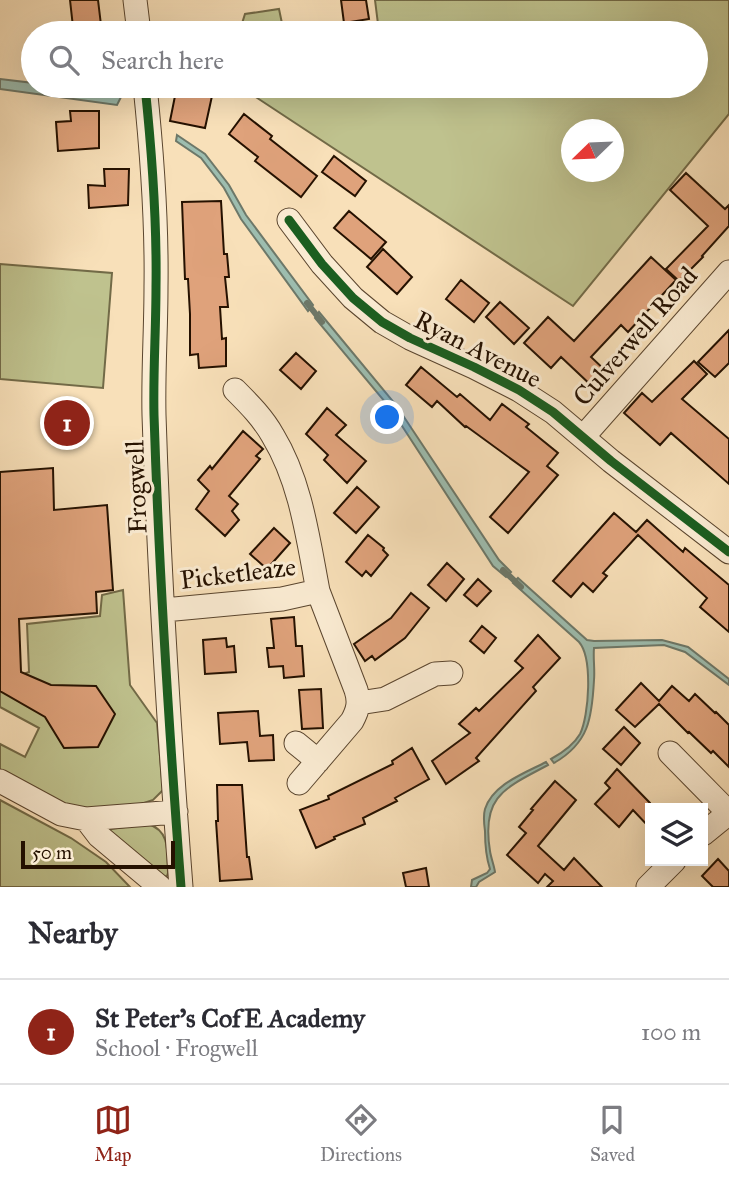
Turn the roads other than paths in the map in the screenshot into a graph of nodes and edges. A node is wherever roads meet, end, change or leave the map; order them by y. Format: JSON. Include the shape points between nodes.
{"nodes":[{"id":1,"x":135,"y":0,"type":"edge"},
{"id":2,"x":138,"y":21,"type":"edge"},
{"id":3,"x":146,"y":98,"type":"edge"},
{"id":4,"x":289,"y":220,"type":"dead end"},
{"id":5,"x":729,"y":272,"type":"edge"},
{"id":6,"x":235,"y":390,"type":"dead end"},
{"id":7,"x":583,"y":437,"type":"junction"},
{"id":8,"x":729,"y":552,"type":"edge"},
{"id":9,"x":318,"y":591,"type":"junction"},
{"id":10,"x":163,"y":610,"type":"junction"},
{"id":11,"x":451,"y":673,"type":"dead end"},
{"id":12,"x":359,"y":703,"type":"junction"},
{"id":13,"x":296,"y":743,"type":"dead end"},
{"id":14,"x":670,"y":753,"type":"dead end"},
{"id":15,"x":318,"y":761,"type":"junction"},
{"id":16,"x":0,"y":781,"type":"edge"},
{"id":17,"x":299,"y":783,"type":"dead end"},
{"id":18,"x":176,"y":812,"type":"junction"},
{"id":19,"x":729,"y":813,"type":"edge"},
{"id":20,"x":86,"y":819,"type":"junction"},
{"id":21,"x":708,"y":830,"type":"edge"},
{"id":22,"x":669,"y":866,"type":"edge"},
{"id":23,"x":160,"y":887,"type":"edge"},
{"id":24,"x":181,"y":887,"type":"edge"},
{"id":25,"x":648,"y":887,"type":"edge"}],
"edges":[{"from":1,"to":2,"type":"street"},
{"from":3,"to":10,"type":"street","name":"Frogwell","via":[[155,227],[154,411]]},
{"from":4,"to":7,"type":"street","name":"Ryan Avenue","via":[[322,264],[382,322],[519,390]]},
{"from":5,"to":7,"type":"street","name":"Culverwell Road"},
{"from":6,"to":9,"type":"street","name":"Picketleaze","via":[[266,425],[288,465]]},
{"from":7,"to":8,"type":"street","name":"Ryan Avenue"},
{"from":9,"to":10,"type":"street","name":"Picketleaze","via":[[282,599]]},
{"from":9,"to":12,"type":"street","name":"Picketleaze"},
{"from":10,"to":18,"type":"street","name":"Frogwell"},
{"from":11,"to":12,"type":"street","via":[[435,674],[385,699]]},
{"from":12,"to":15,"type":"street","via":[[352,721]]},
{"from":13,"to":15,"type":"street"},
{"from":14,"to":19,"type":"street","via":[[682,775]]},
{"from":15,"to":17,"type":"street"},
{"from":16,"to":20,"type":"street","via":[[61,814]]},
{"from":18,"to":20,"type":"street"},
{"from":18,"to":24,"type":"street","name":"Frogwell"},
{"from":19,"to":21,"type":"street"},
{"from":20,"to":23,"type":"street","via":[[99,836]]},
{"from":22,"to":25,"type":"street"}]}
